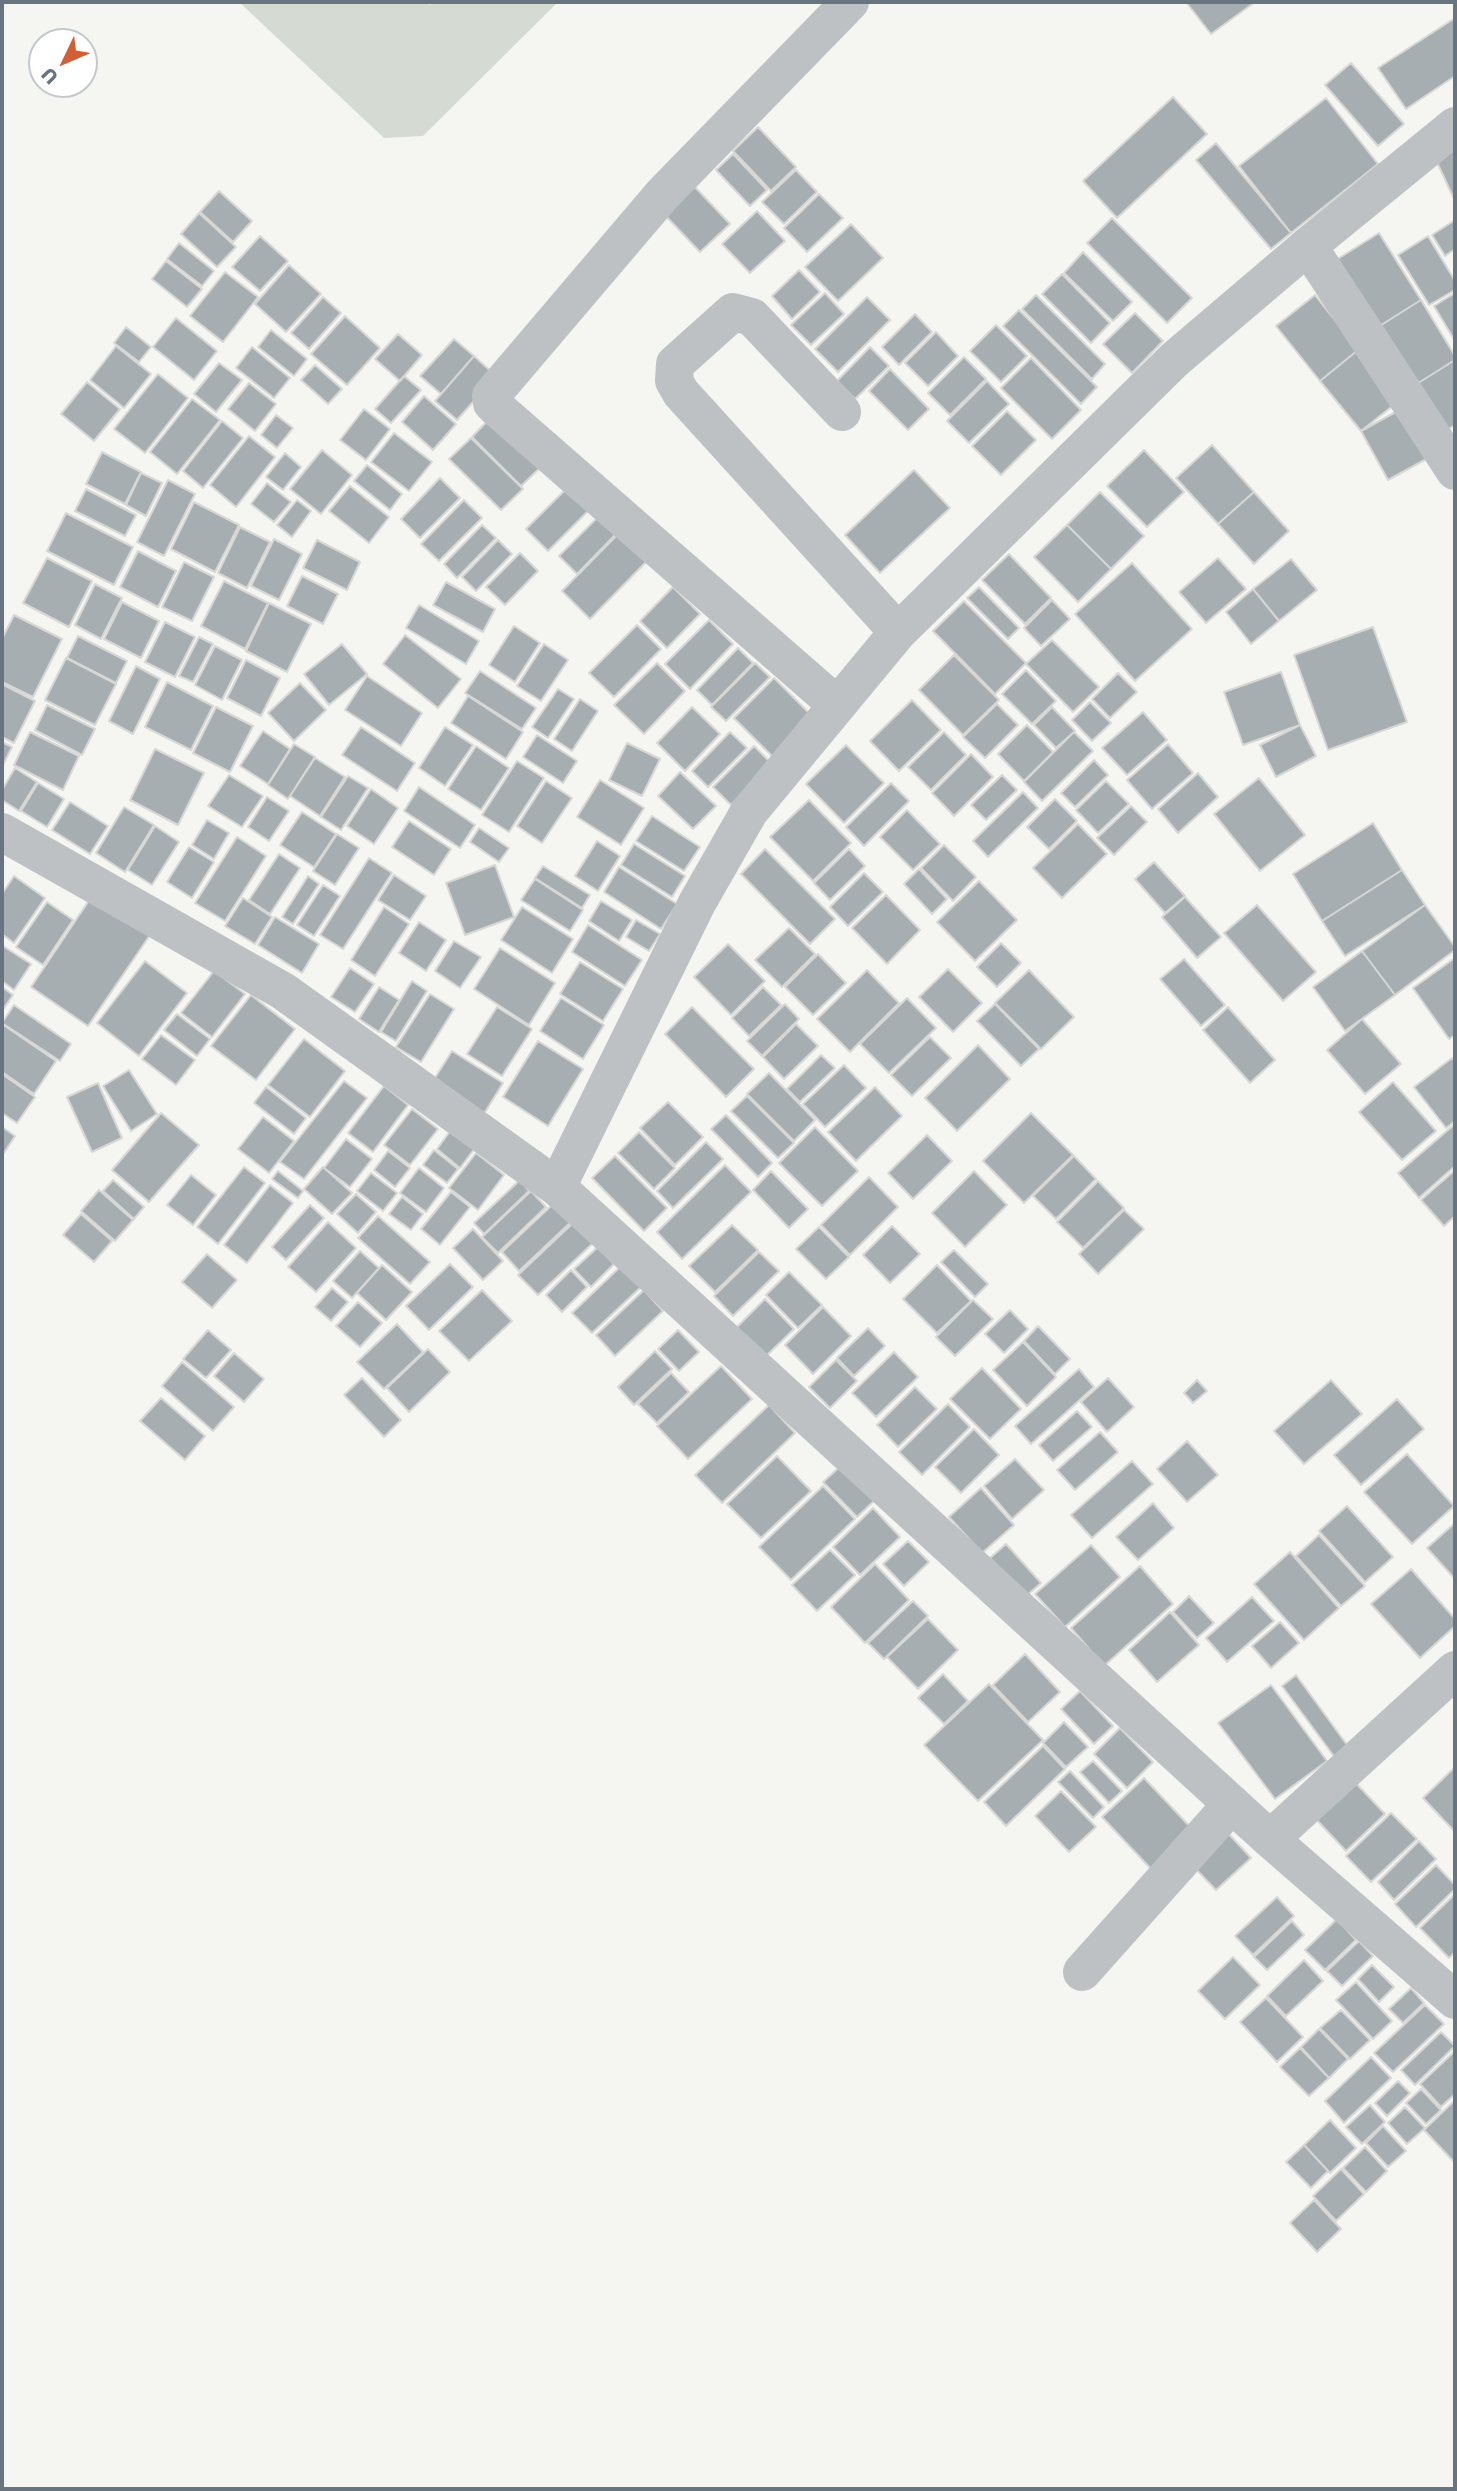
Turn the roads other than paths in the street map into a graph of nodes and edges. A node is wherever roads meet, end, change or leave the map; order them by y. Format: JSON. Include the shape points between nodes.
{"nodes":[{"id":1,"x":850,"y":2,"type":"edge"},
{"id":2,"x":1455,"y":126,"type":"edge"},
{"id":3,"x":1308,"y":246,"type":"junction"},
{"id":4,"x":842,"y":412,"type":"dead end"},
{"id":5,"x":1455,"y":471,"type":"edge"},
{"id":6,"x":898,"y":632,"type":"junction"},
{"id":7,"x":836,"y":705,"type":"junction"},
{"id":8,"x":2,"y":832,"type":"edge"},
{"id":9,"x":557,"y":1187,"type":"junction"},
{"id":10,"x":1455,"y":1670,"type":"edge"},
{"id":11,"x":1232,"y":1804,"type":"junction"},
{"id":12,"x":1270,"y":1839,"type":"junction"},
{"id":13,"x":1082,"y":1972,"type":"dead end"},
{"id":14,"x":1455,"y":2000,"type":"edge"}],
"edges":[{"from":1,"to":7,"type":"street","via":[[662,195],[491,396],[499,410]]},
{"from":2,"to":3,"type":"street"},
{"from":3,"to":5,"type":"street"},
{"from":3,"to":6,"type":"street","via":[[1174,360]]},
{"from":4,"to":6,"type":"street","via":[[752,317],[743,313],[733,312],[674,364],[674,381],[681,393]]},
{"from":6,"to":7,"type":"street"},
{"from":7,"to":9,"type":"street","via":[[749,812],[697,903]]},
{"from":8,"to":9,"type":"street","via":[[283,991]]},
{"from":9,"to":11,"type":"street"},
{"from":10,"to":12,"type":"street"},
{"from":11,"to":12,"type":"street"},
{"from":11,"to":13,"type":"street"},
{"from":12,"to":14,"type":"street"}]}
